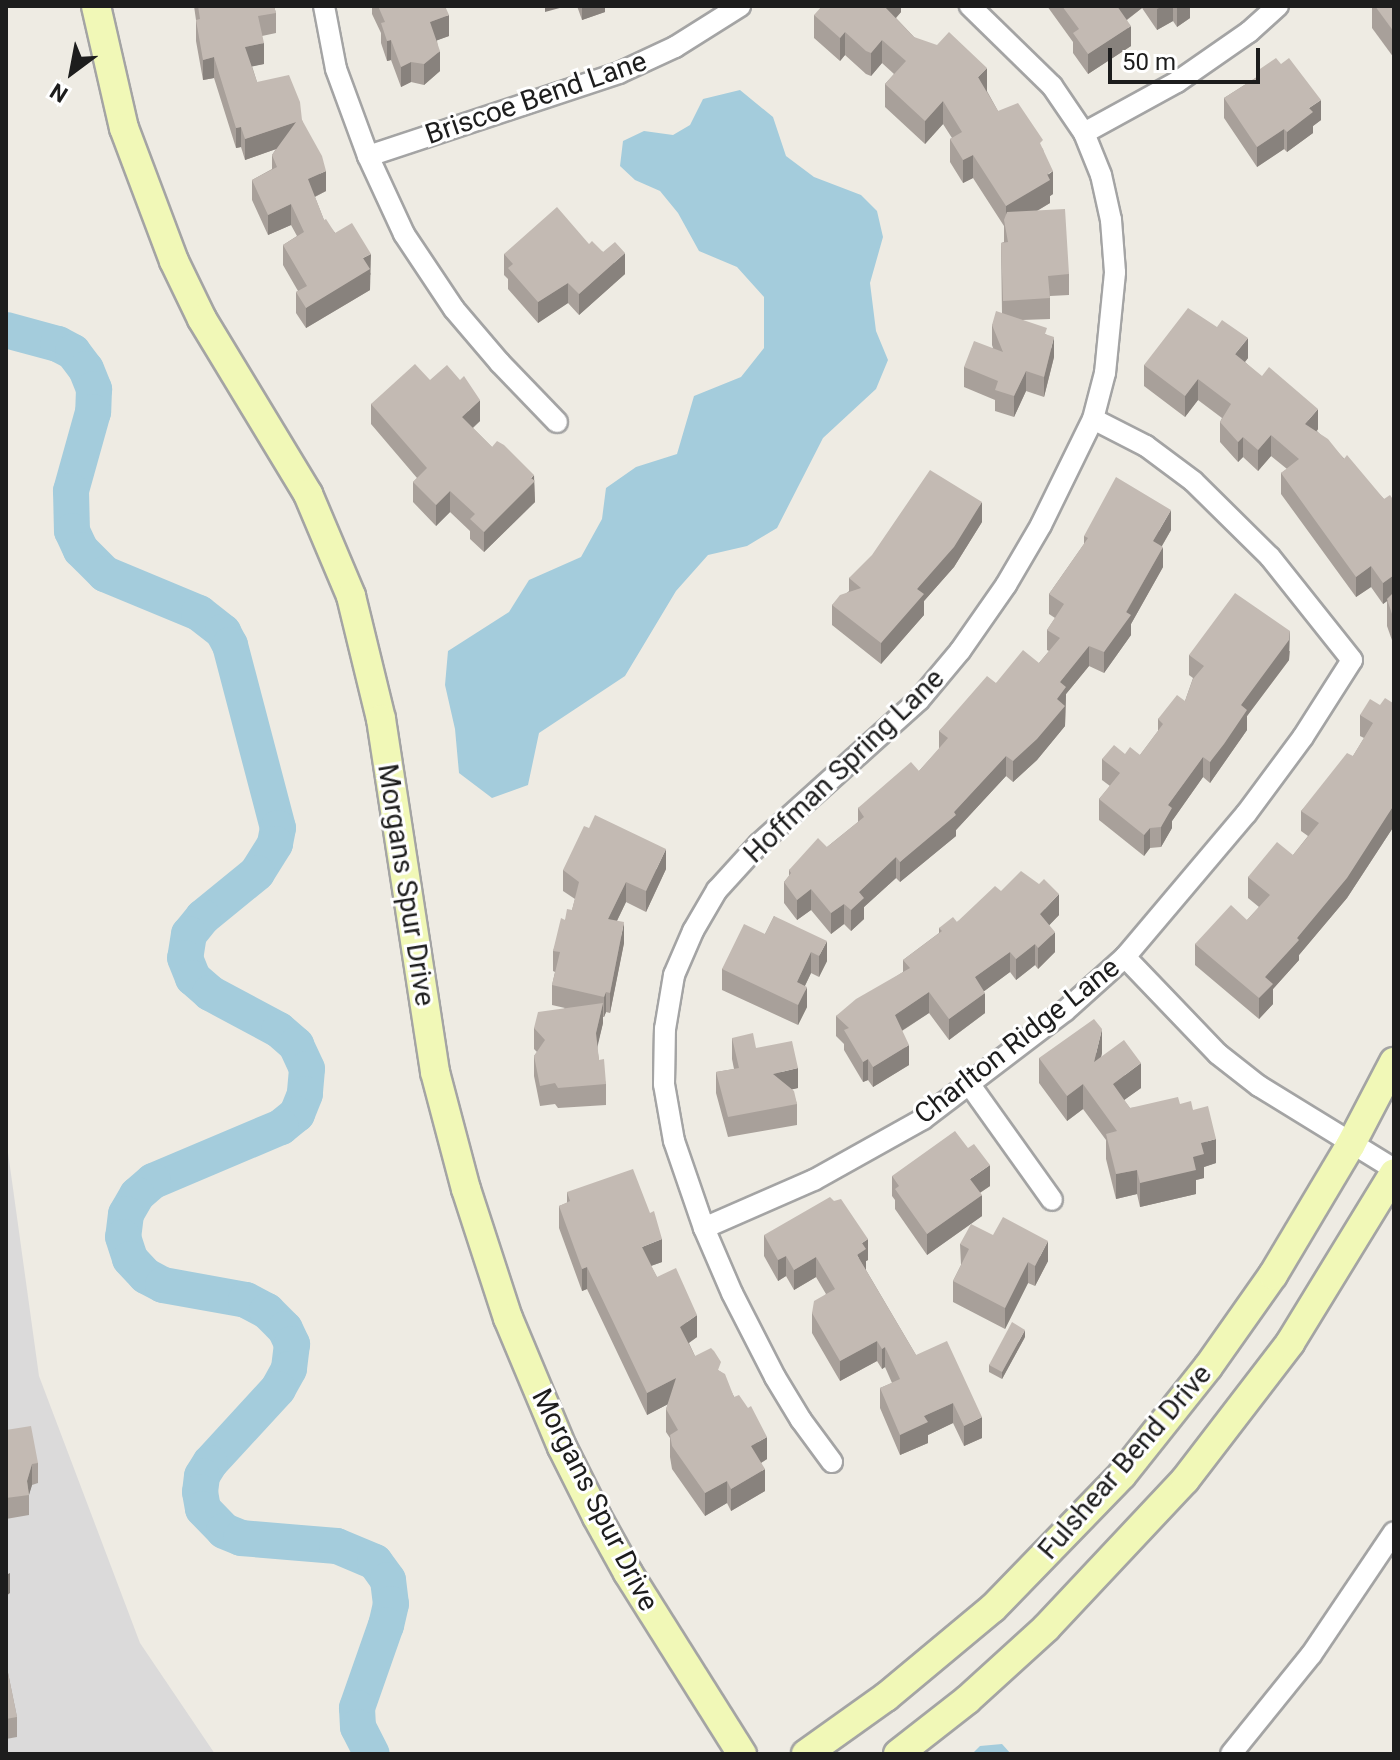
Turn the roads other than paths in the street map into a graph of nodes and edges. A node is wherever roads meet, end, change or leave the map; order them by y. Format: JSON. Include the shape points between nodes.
{"nodes":[{"id":1,"x":96,"y":6,"type":"edge"},
{"id":2,"x":324,"y":6,"type":"edge"},
{"id":3,"x":740,"y":6,"type":"edge"},
{"id":4,"x":970,"y":6,"type":"edge"},
{"id":5,"x":1278,"y":6,"type":"edge"},
{"id":6,"x":1084,"y":133,"type":"junction"},
{"id":7,"x":368,"y":156,"type":"junction"},
{"id":8,"x":1093,"y":419,"type":"junction"},
{"id":9,"x":557,"y":422,"type":"dead end"},
{"id":10,"x":1125,"y":957,"type":"junction"},
{"id":11,"x":1394,"y":1062,"type":"edge"},
{"id":12,"x":970,"y":1085,"type":"junction"},
{"id":13,"x":1350,"y":1146,"type":"junction"},
{"id":14,"x":1394,"y":1171,"type":"edge"},
{"id":15,"x":1052,"y":1200,"type":"dead end"},
{"id":16,"x":704,"y":1228,"type":"junction"},
{"id":17,"x":832,"y":1462,"type":"dead end"},
{"id":18,"x":1394,"y":1532,"type":"edge"},
{"id":19,"x":742,"y":1754,"type":"edge"},
{"id":20,"x":806,"y":1754,"type":"edge"},
{"id":21,"x":898,"y":1754,"type":"edge"},
{"id":22,"x":1231,"y":1754,"type":"edge"}],
"edges":[{"from":1,"to":19,"type":"street","name":"Morgans Spur Drive","via":[[124,128],[174,261],[202,319],[308,494],[351,596],[381,719],[435,1072],[508,1318],[597,1517]]},
{"from":2,"to":7,"type":"street","via":[[336,69]]},
{"from":3,"to":7,"type":"street","name":"Briscoe Bend Lane","via":[[675,47],[619,73]]},
{"from":4,"to":6,"type":"street","name":"Hoffman Spring Lane","via":[[1052,86]]},
{"from":5,"to":6,"type":"street","via":[[1177,82]]},
{"from":6,"to":8,"type":"street","name":"Hoffman Spring Lane","via":[[1101,175],[1115,272],[1105,373]]},
{"from":7,"to":9,"type":"street","via":[[404,234],[454,309]]},
{"from":8,"to":10,"type":"street","name":"Charlton Ridge Lane","via":[[1146,446],[1193,481],[1270,557],[1352,660],[1246,814]]},
{"from":8,"to":16,"type":"street","name":"Hoffman Spring Lane","via":[[1041,525],[960,651],[919,700],[759,844],[717,890],[693,931],[674,975],[665,1029],[664,1084],[674,1141]]},
{"from":10,"to":12,"type":"street","name":"Charlton Ridge Lane"},
{"from":10,"to":13,"type":"street","via":[[1218,1054]]},
{"from":11,"to":13,"type":"street","name":"Fulshear Bend Drive"},
{"from":12,"to":15,"type":"street"},
{"from":12,"to":16,"type":"street","name":"Charlton Ridge Lane","via":[[867,1153]]},
{"from":13,"to":14,"type":"street"},
{"from":13,"to":20,"type":"street","name":"Fulshear Bend Drive","via":[[1273,1275],[1122,1475],[993,1608],[886,1697]]},
{"from":14,"to":21,"type":"street","name":"Fulshear Bend Drive","via":[[1290,1343],[1185,1480],[1017,1656]]},
{"from":16,"to":17,"type":"street","name":"Hoffman Spring Lane","via":[[775,1377]]},
{"from":18,"to":22,"type":"street","via":[[1311,1655]]}]}
